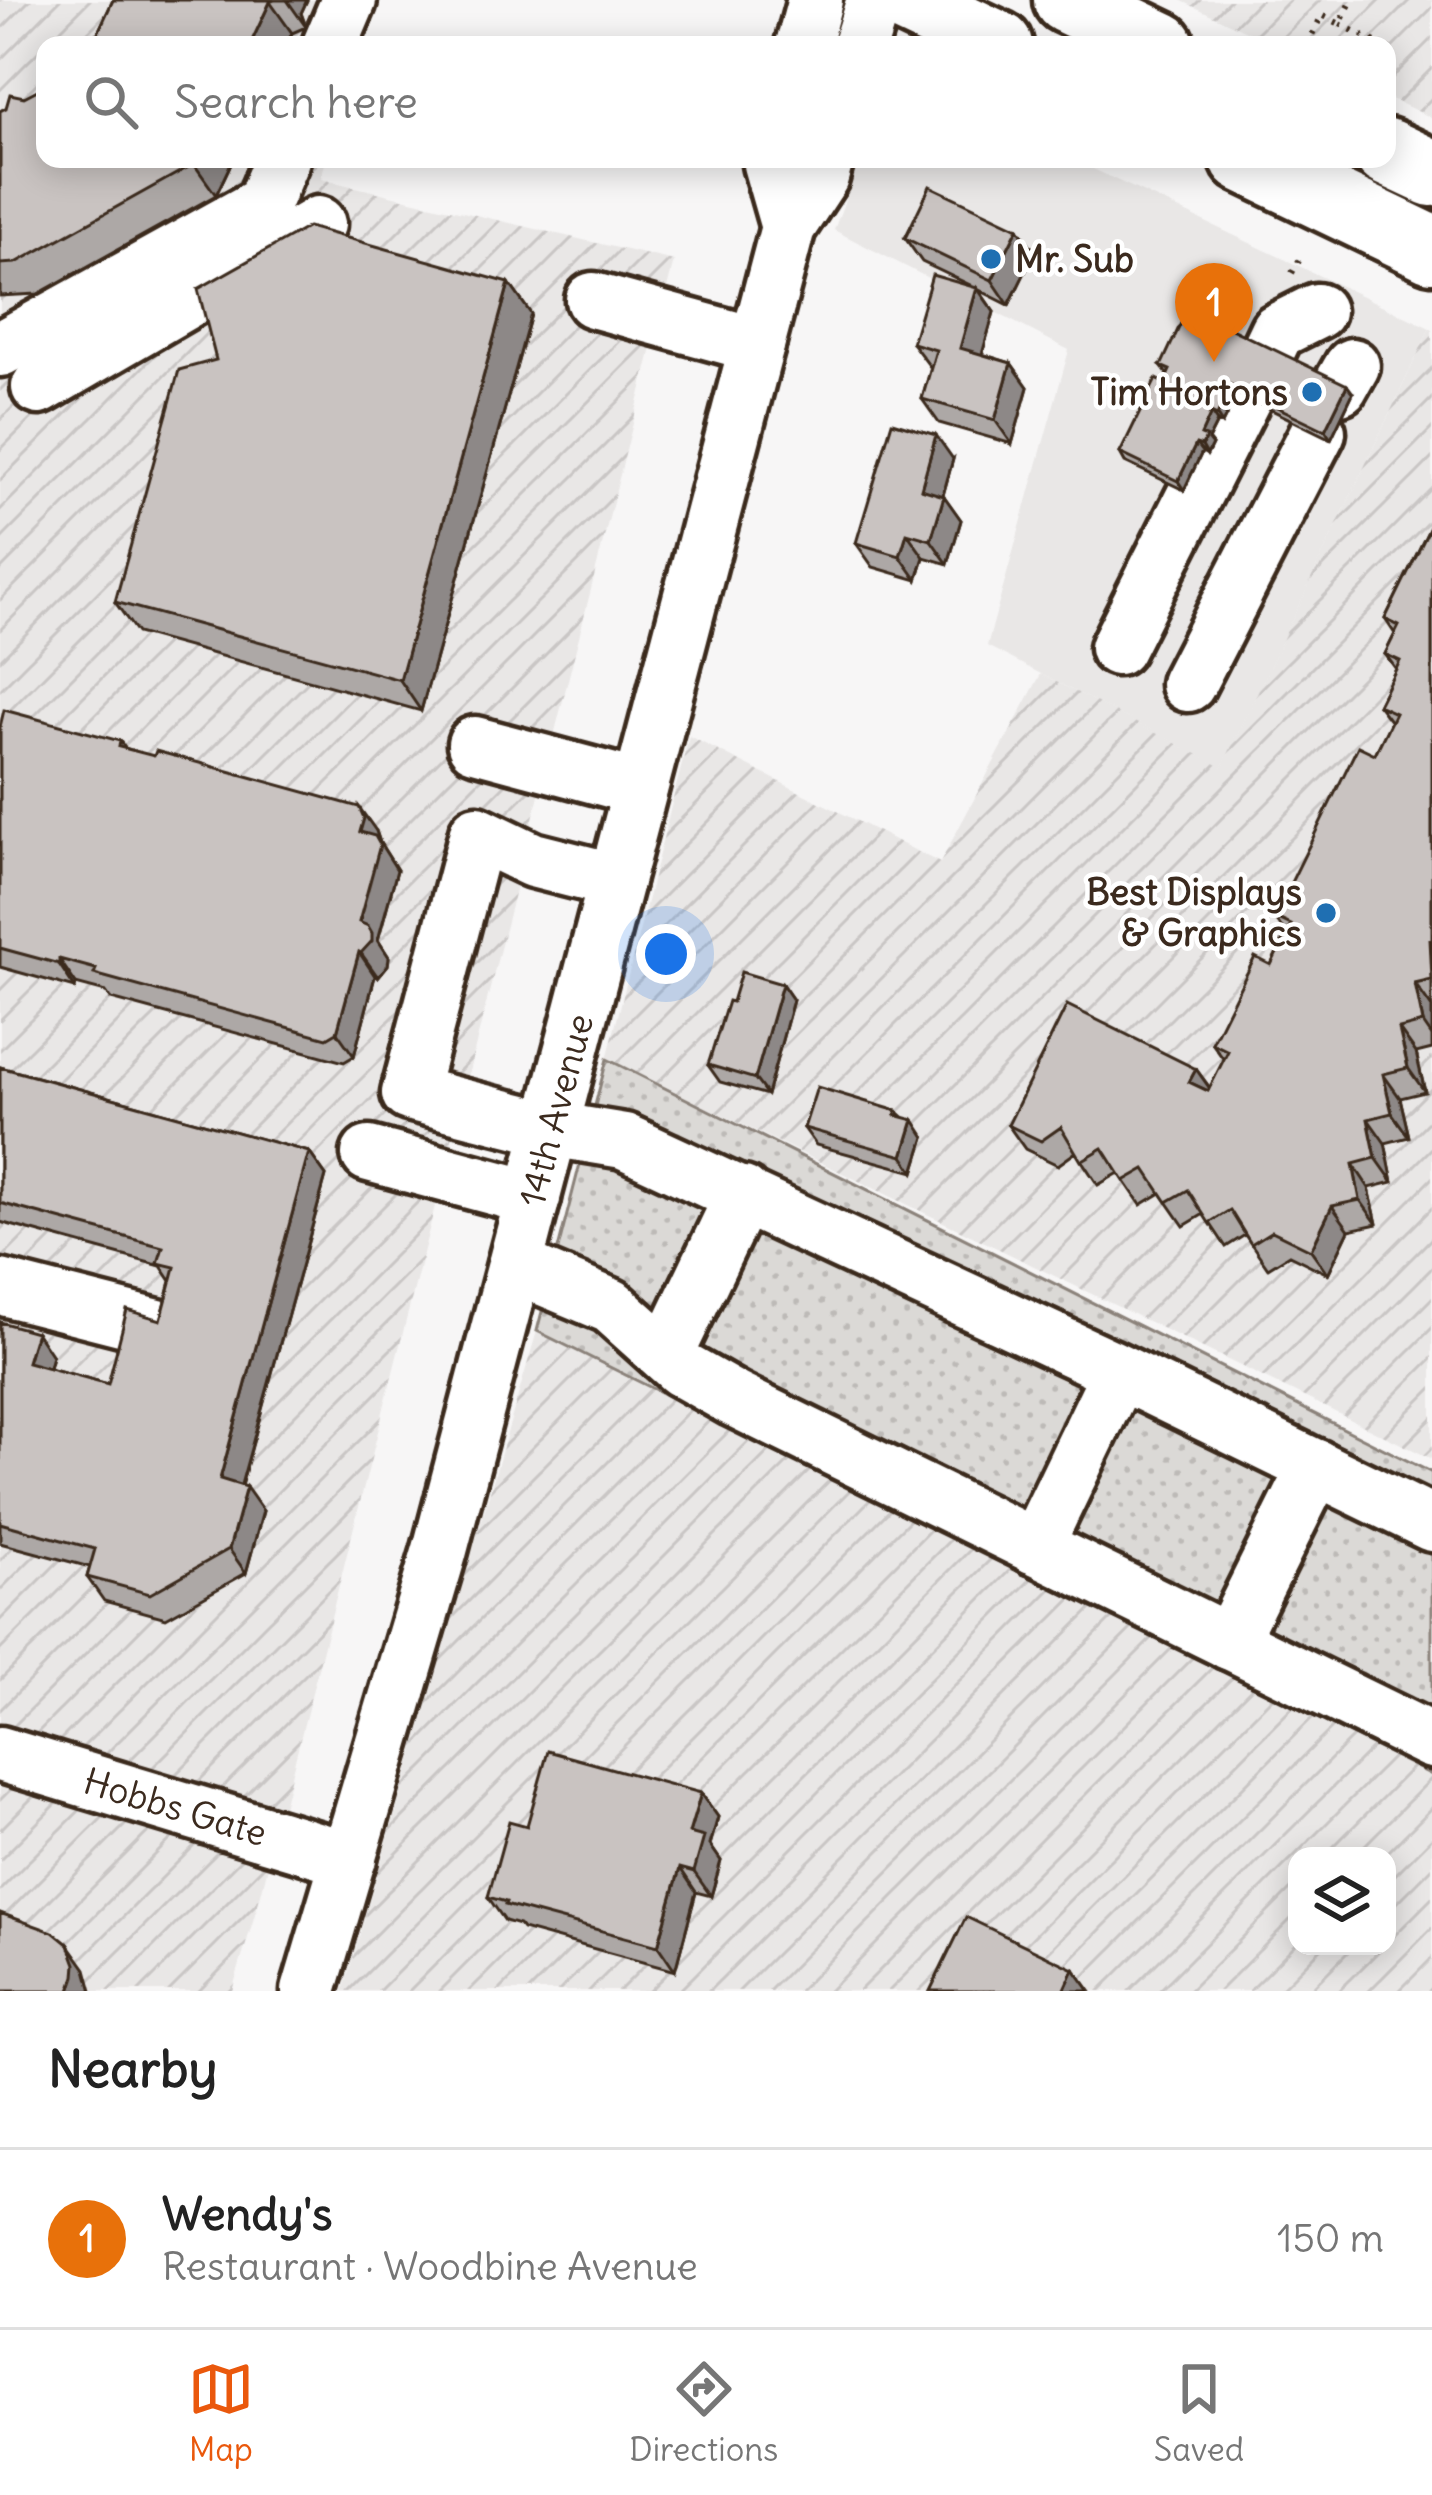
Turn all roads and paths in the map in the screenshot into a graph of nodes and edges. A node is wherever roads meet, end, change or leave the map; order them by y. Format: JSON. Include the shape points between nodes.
{"nodes":[{"id":1,"x":350,"y":0,"type":"edge"},
{"id":2,"x":815,"y":0,"type":"edge"},
{"id":3,"x":874,"y":0,"type":"edge"},
{"id":4,"x":904,"y":0,"type":"edge"},
{"id":5,"x":1352,"y":0,"type":"edge"},
{"id":6,"x":1340,"y":24,"type":"junction"},
{"id":7,"x":334,"y":36,"type":"edge"},
{"id":8,"x":805,"y":36,"type":"edge"},
{"id":9,"x":863,"y":36,"type":"edge"},
{"id":10,"x":980,"y":36,"type":"edge"},
{"id":11,"x":1312,"y":36,"type":"edge"},
{"id":12,"x":1363,"y":36,"type":"edge"},
{"id":13,"x":1396,"y":156,"type":"edge"},
{"id":14,"x":278,"y":168,"type":"edge"},
{"id":15,"x":771,"y":168,"type":"edge"},
{"id":16,"x":824,"y":168,"type":"edge"},
{"id":17,"x":1263,"y":168,"type":"edge"},
{"id":18,"x":1432,"y":173,"type":"edge"},
{"id":19,"x":318,"y":224,"type":"edge"},
{"id":20,"x":788,"y":227,"type":"junction"},
{"id":21,"x":1432,"y":249,"type":"edge"},
{"id":22,"x":593,"y":300,"type":"dead end"},
{"id":23,"x":1316,"y":311,"type":"dead end"},
{"id":24,"x":757,"y":345,"type":"junction"},
{"id":25,"x":0,"y":349,"type":"edge"},
{"id":26,"x":39,"y":387,"type":"dead end"},
{"id":27,"x":1337,"y":395,"type":"edge"},
{"id":28,"x":1117,"y":648,"type":"dead end"},
{"id":29,"x":1188,"y":684,"type":"dead end"},
{"id":30,"x":475,"y":744,"type":"dead end"},
{"id":31,"x":640,"y":788,"type":"junction"},
{"id":32,"x":616,"y":881,"type":"junction"},
{"id":33,"x":550,"y":1129,"type":"junction"},
{"id":34,"x":369,"y":1154,"type":"dead end"},
{"id":35,"x":742,"y":1194,"type":"junction"},
{"id":36,"x":533,"y":1198,"type":"junction"},
{"id":37,"x":515,"y":1267,"type":"junction"},
{"id":38,"x":0,"y":1288,"type":"edge"},
{"id":39,"x":161,"y":1328,"type":"edge"},
{"id":40,"x":666,"y":1355,"type":"junction"},
{"id":41,"x":1119,"y":1372,"type":"junction"},
{"id":42,"x":1316,"y":1467,"type":"junction"},
{"id":43,"x":1432,"y":1524,"type":"edge"},
{"id":44,"x":1035,"y":1547,"type":"junction"},
{"id":45,"x":1229,"y":1642,"type":"junction"},
{"id":46,"x":1432,"y":1741,"type":"edge"},
{"id":47,"x":0,"y":1754,"type":"edge"},
{"id":48,"x":349,"y":1859,"type":"junction"},
{"id":49,"x":309,"y":1991,"type":"edge"}],
"edges":[{"from":1,"to":7,"type":"street"},
{"from":2,"to":8,"type":"street"},
{"from":3,"to":9,"type":"street"},
{"from":4,"to":10,"type":"main road"},
{"from":5,"to":6,"type":"path"},
{"from":6,"to":11,"type":"path","via":[[1322,15]]},
{"from":6,"to":12,"type":"path"},
{"from":13,"to":18,"type":"main road"},
{"from":14,"to":25,"type":"street","via":[[263,204]]},
{"from":15,"to":20,"type":"street"},
{"from":16,"to":20,"type":"street","name":"14th Avenue"},
{"from":17,"to":21,"type":"main road"},
{"from":19,"to":26,"type":"street"},
{"from":20,"to":24,"type":"street","name":"14th Avenue"},
{"from":22,"to":24,"type":"street"},
{"from":23,"to":28,"type":"street","via":[[1277,331]]},
{"from":24,"to":31,"type":"street","name":"14th Avenue"},
{"from":27,"to":29,"type":"street"},
{"from":30,"to":31,"type":"street"},
{"from":31,"to":32,"type":"street","name":"14th Avenue"},
{"from":32,"to":33,"type":"street","name":"14th Avenue"},
{"from":32,"to":33,"type":"street","via":[[533,860],[477,833],[409,1093]]},
{"from":33,"to":35,"type":"street","via":[[624,1141]]},
{"from":33,"to":36,"type":"street","name":"14th Avenue"},
{"from":34,"to":36,"type":"street"},
{"from":35,"to":40,"type":"street"},
{"from":35,"to":41,"type":"street"},
{"from":36,"to":37,"type":"street","name":"14th Avenue"},
{"from":37,"to":40,"type":"street","via":[[611,1306]]},
{"from":37,"to":48,"type":"street","name":"14th Avenue"},
{"from":38,"to":39,"type":"street"},
{"from":40,"to":44,"type":"street","via":[[734,1399]]},
{"from":41,"to":42,"type":"street"},
{"from":41,"to":44,"type":"street"},
{"from":42,"to":43,"type":"street"},
{"from":42,"to":45,"type":"street"},
{"from":44,"to":45,"type":"street"},
{"from":45,"to":46,"type":"street"},
{"from":47,"to":48,"type":"street","name":"Hobbs Gate"},
{"from":48,"to":49,"type":"street","name":"14th Avenue"}]}
